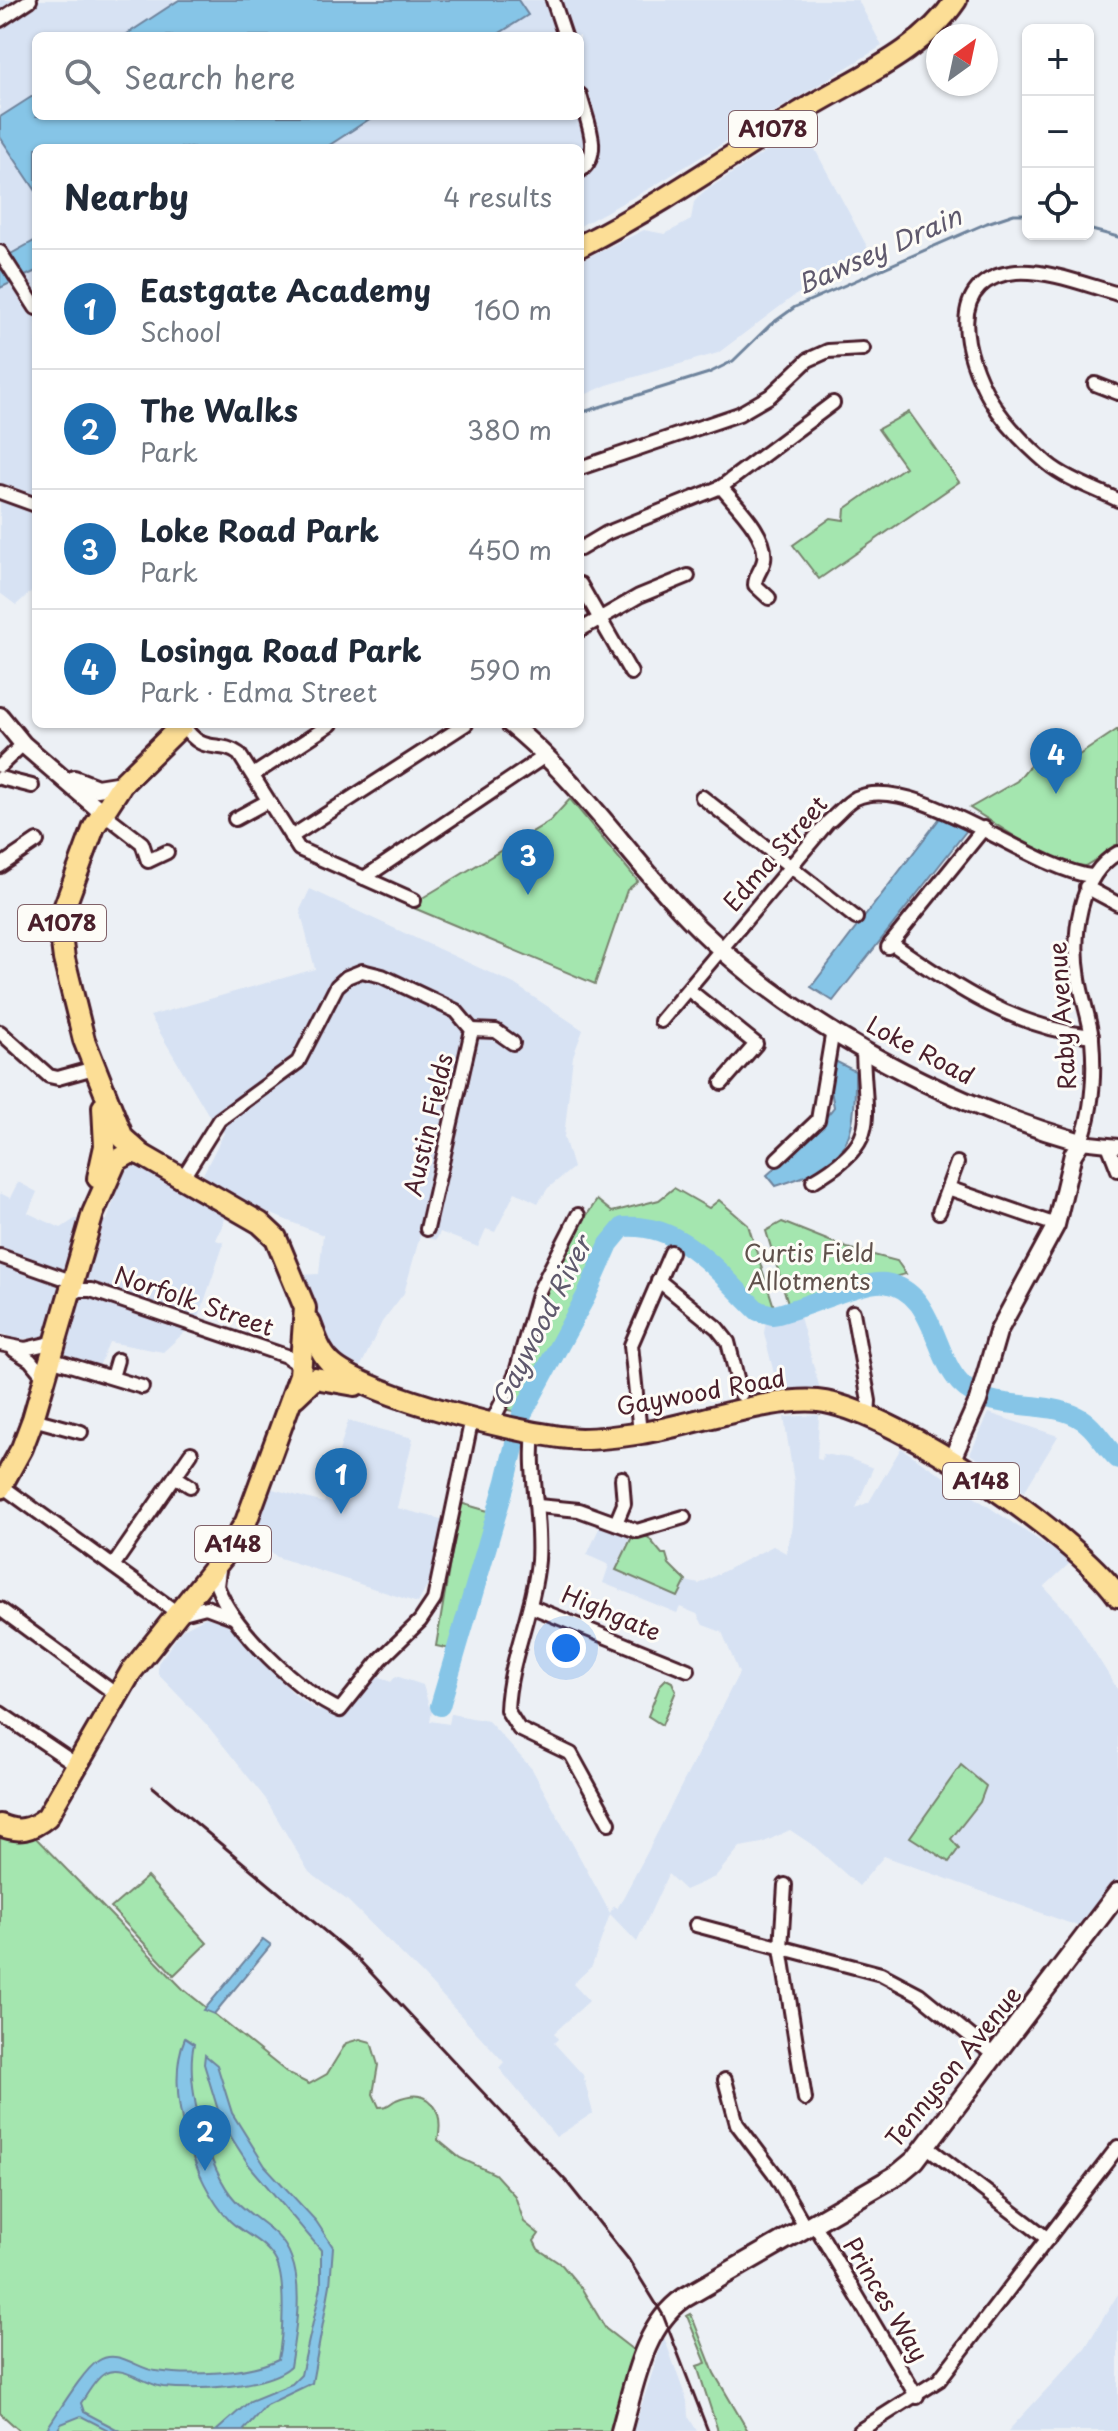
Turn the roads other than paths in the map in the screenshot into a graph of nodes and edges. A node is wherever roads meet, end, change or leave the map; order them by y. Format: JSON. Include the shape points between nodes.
{"nodes":[{"id":1,"x":30,"y":0,"type":"edge"},
{"id":2,"x":553,"y":0,"type":"edge"},
{"id":3,"x":956,"y":0,"type":"edge"},
{"id":4,"x":0,"y":20,"type":"edge"},
{"id":5,"x":564,"y":32,"type":"edge"},
{"id":6,"x":584,"y":111,"type":"edge"},
{"id":7,"x":584,"y":168,"type":"edge"},
{"id":8,"x":584,"y":244,"type":"edge"},
{"id":9,"x":1,"y":254,"type":"edge"},
{"id":10,"x":1118,"y":294,"type":"edge"},
{"id":11,"x":32,"y":301,"type":"edge"},
{"id":12,"x":851,"y":333,"type":"dead end"},
{"id":13,"x":849,"y":348,"type":"junction"},
{"id":14,"x":863,"y":349,"type":"dead end"},
{"id":15,"x":1095,"y":384,"type":"dead end"},
{"id":16,"x":1118,"y":393,"type":"edge"},
{"id":17,"x":833,"y":403,"type":"dead end"},
{"id":18,"x":584,"y":467,"type":"edge"},
{"id":19,"x":718,"y":489,"type":"junction"},
{"id":20,"x":0,"y":492,"type":"edge"},
{"id":21,"x":1117,"y":498,"type":"edge"},
{"id":22,"x":32,"y":504,"type":"edge"},
{"id":23,"x":739,"y":519,"type":"dead end"},
{"id":24,"x":584,"y":547,"type":"edge"},
{"id":25,"x":688,"y":576,"type":"dead end"},
{"id":26,"x":584,"y":591,"type":"edge"},
{"id":27,"x":769,"y":598,"type":"dead end"},
{"id":28,"x":599,"y":619,"type":"junction"},
{"id":29,"x":584,"y":628,"type":"edge"},
{"id":30,"x":631,"y":673,"type":"dead end"},
{"id":31,"x":0,"y":716,"type":"edge"},
{"id":32,"x":179,"y":728,"type":"edge"},
{"id":33,"x":187,"y":728,"type":"edge"},
{"id":34,"x":325,"y":728,"type":"edge"},
{"id":35,"x":460,"y":728,"type":"edge"},
{"id":36,"x":514,"y":728,"type":"edge"},
{"id":37,"x":23,"y":744,"type":"junction"},
{"id":38,"x":545,"y":756,"type":"junction"},
{"id":39,"x":0,"y":766,"type":"edge"},
{"id":40,"x":58,"y":772,"type":"junction"},
{"id":41,"x":253,"y":775,"type":"junction"},
{"id":42,"x":0,"y":778,"type":"edge"},
{"id":43,"x":122,"y":784,"type":"junction"},
{"id":44,"x":32,"y":786,"type":"dead end"},
{"id":45,"x":702,"y":797,"type":"dead end"},
{"id":46,"x":268,"y":801,"type":"junction"},
{"id":47,"x":102,"y":812,"type":"junction"},
{"id":48,"x":235,"y":819,"type":"dead end"},
{"id":49,"x":984,"y":828,"type":"junction"},
{"id":50,"x":291,"y":837,"type":"junction"},
{"id":51,"x":37,"y":841,"type":"dead end"},
{"id":52,"x":167,"y":852,"type":"dead end"},
{"id":53,"x":1118,"y":853,"type":"edge"},
{"id":54,"x":148,"y":861,"type":"junction"},
{"id":55,"x":0,"y":866,"type":"edge"},
{"id":56,"x":134,"y":868,"type":"dead end"},
{"id":57,"x":791,"y":868,"type":"junction"},
{"id":58,"x":364,"y":878,"type":"junction"},
{"id":59,"x":1089,"y":882,"type":"junction"},
{"id":60,"x":414,"y":900,"type":"dead end"},
{"id":61,"x":1118,"y":904,"type":"edge"},
{"id":62,"x":856,"y":918,"type":"dead end"},
{"id":63,"x":722,"y":951,"type":"junction"},
{"id":64,"x":689,"y":990,"type":"junction"},
{"id":65,"x":661,"y":1021,"type":"dead end"},
{"id":66,"x":472,"y":1030,"type":"junction"},
{"id":67,"x":833,"y":1030,"type":"junction"},
{"id":68,"x":0,"y":1032,"type":"edge"},
{"id":69,"x":1092,"y":1036,"type":"junction"},
{"id":70,"x":513,"y":1043,"type":"dead end"},
{"id":71,"x":863,"y":1049,"type":"junction"},
{"id":72,"x":97,"y":1078,"type":"junction"},
{"id":73,"x":722,"y":1083,"type":"dead end"},
{"id":74,"x":1081,"y":1142,"type":"junction"},
{"id":75,"x":1114,"y":1147,"type":"edge"},
{"id":76,"x":142,"y":1155,"type":"junction"},
{"id":77,"x":777,"y":1159,"type":"dead end"},
{"id":78,"x":957,"y":1163,"type":"dead end"},
{"id":79,"x":1118,"y":1170,"type":"edge"},
{"id":80,"x":182,"y":1179,"type":"junction"},
{"id":81,"x":813,"y":1181,"type":"dead end"},
{"id":82,"x":948,"y":1188,"type":"junction"},
{"id":83,"x":939,"y":1212,"type":"dead end"},
{"id":84,"x":93,"y":1213,"type":"junction"},
{"id":85,"x":578,"y":1215,"type":"dead end"},
{"id":86,"x":1056,"y":1225,"type":"junction"},
{"id":87,"x":427,"y":1229,"type":"dead end"},
{"id":88,"x":671,"y":1252,"type":"dead end"},
{"id":89,"x":0,"y":1256,"type":"edge"},
{"id":90,"x":658,"y":1280,"type":"junction"},
{"id":91,"x":70,"y":1288,"type":"junction"},
{"id":92,"x":305,"y":1308,"type":"junction"},
{"id":93,"x":853,"y":1312,"type":"dead end"},
{"id":94,"x":6,"y":1346,"type":"edge"},
{"id":95,"x":50,"y":1359,"type":"junction"},
{"id":96,"x":117,"y":1360,"type":"dead end"},
{"id":97,"x":302,"y":1367,"type":"junction"},
{"id":98,"x":112,"y":1377,"type":"junction"},
{"id":99,"x":142,"y":1387,"type":"dead end"},
{"id":100,"x":383,"y":1390,"type":"junction"},
{"id":101,"x":741,"y":1394,"type":"dead end"},
{"id":102,"x":287,"y":1408,"type":"junction"},
{"id":103,"x":868,"y":1415,"type":"junction"},
{"id":104,"x":472,"y":1418,"type":"junction"},
{"id":105,"x":33,"y":1419,"type":"junction"},
{"id":106,"x":492,"y":1422,"type":"junction"},
{"id":107,"x":81,"y":1432,"type":"dead end"},
{"id":108,"x":534,"y":1432,"type":"junction"},
{"id":109,"x":640,"y":1433,"type":"junction"},
{"id":110,"x":191,"y":1453,"type":"dead end"},
{"id":111,"x":951,"y":1461,"type":"junction"},
{"id":112,"x":176,"y":1477,"type":"junction"},
{"id":113,"x":622,"y":1478,"type":"dead end"},
{"id":114,"x":190,"y":1486,"type":"dead end"},
{"id":115,"x":1,"y":1487,"type":"edge"},
{"id":116,"x":538,"y":1506,"type":"junction"},
{"id":117,"x":684,"y":1517,"type":"dead end"},
{"id":118,"x":616,"y":1523,"type":"junction"},
{"id":119,"x":227,"y":1552,"type":"junction"},
{"id":120,"x":113,"y":1566,"type":"junction"},
{"id":121,"x":1118,"y":1596,"type":"edge"},
{"id":122,"x":530,"y":1606,"type":"junction"},
{"id":123,"x":0,"y":1609,"type":"edge"},
{"id":124,"x":179,"y":1614,"type":"junction"},
{"id":125,"x":236,"y":1619,"type":"junction"},
{"id":126,"x":688,"y":1670,"type":"dead end"},
{"id":127,"x":117,"y":1695,"type":"junction"},
{"id":128,"x":0,"y":1713,"type":"edge"},
{"id":129,"x":77,"y":1765,"type":"junction"},
{"id":130,"x":616,"y":1801,"type":"dead end"},
{"id":131,"x":602,"y":1809,"type":"junction"},
{"id":132,"x":609,"y":1823,"type":"dead end"},
{"id":133,"x":0,"y":1825,"type":"edge"},
{"id":134,"x":785,"y":1885,"type":"dead end"},
{"id":135,"x":1118,"y":1893,"type":"edge"},
{"id":136,"x":696,"y":1925,"type":"dead end"},
{"id":137,"x":781,"y":1948,"type":"junction"},
{"id":138,"x":995,"y":2056,"type":"junction"},
{"id":139,"x":723,"y":2087,"type":"dead end"},
{"id":140,"x":805,"y":2099,"type":"dead end"},
{"id":141,"x":926,"y":2146,"type":"junction"},
{"id":142,"x":1118,"y":2147,"type":"edge"},
{"id":143,"x":811,"y":2228,"type":"junction"},
{"id":144,"x":1048,"y":2239,"type":"junction"},
{"id":145,"x":917,"y":2397,"type":"junction"},
{"id":146,"x":621,"y":2431,"type":"edge"},
{"id":147,"x":859,"y":2431,"type":"edge"}],
"edges":[{"from":1,"to":4,"type":"street"},
{"from":2,"to":5,"type":"street"},
{"from":3,"to":8,"type":"main road","number":"A1078","via":[[916,44],[663,201]]},
{"from":6,"to":7,"type":"street","via":[[594,152]]},
{"from":9,"to":11,"type":"street"},
{"from":10,"to":21,"type":"street","via":[[1063,278],[1013,272],[985,282],[969,301],[965,316],[977,372],[1019,436],[1050,466]]},
{"from":12,"to":13,"type":"street"},
{"from":13,"to":14,"type":"street"},
{"from":13,"to":18,"type":"street","via":[[808,360],[770,396],[739,414]]},
{"from":15,"to":16,"type":"street"},
{"from":17,"to":19,"type":"street"},
{"from":19,"to":23,"type":"street"},
{"from":19,"to":24,"type":"street"},
{"from":19,"to":27,"type":"street","via":[[752,525],[764,556],[755,585]]},
{"from":20,"to":22,"type":"street"},
{"from":25,"to":28,"type":"street"},
{"from":26,"to":28,"type":"street"},
{"from":28,"to":29,"type":"street"},
{"from":28,"to":30,"type":"street"},
{"from":31,"to":37,"type":"street"},
{"from":32,"to":43,"type":"main road","number":"A1078"},
{"from":33,"to":41,"type":"street","via":[[209,748],[236,751]]},
{"from":34,"to":41,"type":"street"},
{"from":35,"to":50,"type":"street"},
{"from":36,"to":38,"type":"street","name":"Loke Road"},
{"from":37,"to":39,"type":"street"},
{"from":37,"to":40,"type":"street"},
{"from":38,"to":58,"type":"street"},
{"from":38,"to":63,"type":"street","name":"Loke Road"},
{"from":40,"to":43,"type":"street","via":[[92,787]]},
{"from":40,"to":47,"type":"street"},
{"from":41,"to":46,"type":"street"},
{"from":42,"to":44,"type":"street"},
{"from":43,"to":47,"type":"main road","number":"A1078"},
{"from":45,"to":57,"type":"street"},
{"from":46,"to":48,"type":"street"},
{"from":46,"to":50,"type":"street"},
{"from":47,"to":54,"type":"street","via":[[142,843]]},
{"from":47,"to":72,"type":"main road","number":"A1078","via":[[70,886],[61,935],[69,986]]},
{"from":49,"to":57,"type":"street","name":"Edma Street","via":[[880,793],[855,798]]},
{"from":49,"to":59,"type":"street","name":"Edma Street"},
{"from":49,"to":69,"type":"street","via":[[888,946],[1001,1011]]},
{"from":50,"to":58,"type":"street","via":[[302,852]]},
{"from":51,"to":55,"type":"street"},
{"from":52,"to":54,"type":"street"},
{"from":53,"to":59,"type":"street","via":[[1100,864]]},
{"from":54,"to":56,"type":"street"},
{"from":57,"to":62,"type":"street"},
{"from":57,"to":63,"type":"street","name":"Edma Street"},
{"from":58,"to":60,"type":"street"},
{"from":59,"to":61,"type":"street","name":"Edma Street"},
{"from":59,"to":69,"type":"street","name":"Raby Avenue","via":[[1077,948]]},
{"from":63,"to":64,"type":"street","name":"Edma Street"},
{"from":63,"to":67,"type":"street","name":"Loke Road"},
{"from":64,"to":65,"type":"street","name":"Edma Street"},
{"from":64,"to":73,"type":"street","via":[[756,1044]]},
{"from":66,"to":70,"type":"street","name":"Austin Fields","via":[[496,1031]]},
{"from":66,"to":80,"type":"street","name":"Austin Fields","via":[[456,1011],[382,976],[362,971],[347,977],[337,986],[298,1062],[219,1120]]},
{"from":66,"to":87,"type":"street","name":"Austin Fields"},
{"from":67,"to":71,"type":"street","name":"Loke Road"},
{"from":67,"to":77,"type":"street","via":[[818,1120]]},
{"from":68,"to":72,"type":"street","via":[[49,1076]]},
{"from":69,"to":74,"type":"street","name":"Raby Avenue","via":[[1089,1118]]},
{"from":71,"to":74,"type":"street","name":"Loke Road","via":[[942,1093]]},
{"from":71,"to":81,"type":"street","via":[[864,1136],[855,1152]]},
{"from":72,"to":76,"type":"main road","number":"A1078","via":[[119,1131]]},
{"from":72,"to":84,"type":"main road","via":[[105,1146]]},
{"from":74,"to":75,"type":"street"},
{"from":74,"to":86,"type":"street","via":[[1073,1154]]},
{"from":75,"to":79,"type":"street"},
{"from":76,"to":80,"type":"main road","number":"A148"},
{"from":76,"to":84,"type":"main road","via":[[132,1152],[116,1161]]},
{"from":78,"to":82,"type":"street"},
{"from":80,"to":92,"type":"main road","number":"A148","via":[[268,1229]]},
{"from":82,"to":83,"type":"street"},
{"from":82,"to":86,"type":"street"},
{"from":84,"to":91,"type":"main road"},
{"from":85,"to":106,"type":"street","via":[[539,1291],[515,1376]]},
{"from":86,"to":111,"type":"street","via":[[998,1332],[985,1382]]},
{"from":88,"to":90,"type":"street"},
{"from":89,"to":91,"type":"street","name":"Norfolk Street"},
{"from":90,"to":101,"type":"street","via":[[728,1342]]},
{"from":90,"to":109,"type":"street","via":[[631,1345]]},
{"from":91,"to":95,"type":"main road"},
{"from":91,"to":97,"type":"street","name":"Norfolk Street","via":[[91,1290],[286,1356]]},
{"from":92,"to":97,"type":"main road","number":"A148"},
{"from":92,"to":100,"type":"main road","number":"A148","via":[[315,1340],[331,1364]]},
{"from":93,"to":103,"type":"street"},
{"from":94,"to":95,"type":"street"},
{"from":94,"to":95,"type":"street","via":[[30,1360]]},
{"from":95,"to":98,"type":"street"},
{"from":95,"to":105,"type":"main road"},
{"from":96,"to":98,"type":"street"},
{"from":97,"to":102,"type":"main road","number":"A148"},
{"from":98,"to":99,"type":"street"},
{"from":100,"to":102,"type":"main road","number":"A148","via":[[315,1378]]},
{"from":100,"to":104,"type":"main road","number":"A148"},
{"from":102,"to":119,"type":"main road","number":"A148","via":[[246,1522]]},
{"from":103,"to":109,"type":"main road","name":"Gaywood Road","number":"A148","via":[[822,1401],[780,1404]]},
{"from":103,"to":111,"type":"main road","name":"Gaywood Road","number":"A148"},
{"from":104,"to":106,"type":"main road","name":"Gaywood Road","number":"A148"},
{"from":104,"to":125,"type":"street","via":[[430,1609],[340,1710],[314,1697]]},
{"from":105,"to":107,"type":"street"},
{"from":105,"to":115,"type":"main road"},
{"from":106,"to":108,"type":"main road","name":"Gaywood Road","number":"A148"},
{"from":108,"to":109,"type":"main road","name":"Gaywood Road","number":"A148","via":[[581,1439]]},
{"from":108,"to":116,"type":"street","name":"Highgate","via":[[531,1459]]},
{"from":110,"to":112,"type":"street"},
{"from":111,"to":121,"type":"main road","name":"Gaywood Road","number":"A148","via":[[1077,1549]]},
{"from":112,"to":114,"type":"street"},
{"from":112,"to":120,"type":"street"},
{"from":113,"to":118,"type":"street","via":[[624,1504]]},
{"from":115,"to":120,"type":"street"},
{"from":116,"to":118,"type":"street","via":[[579,1510]]},
{"from":116,"to":122,"type":"street","name":"Highgate","via":[[538,1561]]},
{"from":117,"to":118,"type":"street","via":[[643,1531]]},
{"from":119,"to":124,"type":"main road","number":"A148"},
{"from":119,"to":125,"type":"street","via":[[217,1586]]},
{"from":120,"to":124,"type":"street"},
{"from":122,"to":126,"type":"street","name":"Highgate","via":[[672,1671]]},
{"from":122,"to":131,"type":"street","name":"Highgate","via":[[509,1718],[524,1732],[571,1754]]},
{"from":123,"to":127,"type":"street"},
{"from":124,"to":125,"type":"street","via":[[206,1607]]},
{"from":124,"to":127,"type":"main road","number":"A148"},
{"from":127,"to":129,"type":"main road","number":"A148"},
{"from":128,"to":129,"type":"street"},
{"from":129,"to":133,"type":"main road","number":"A148","via":[[37,1825],[14,1831]]},
{"from":130,"to":131,"type":"street"},
{"from":131,"to":132,"type":"street","name":"Highgate"},
{"from":134,"to":137,"type":"street"},
{"from":135,"to":138,"type":"main road","name":"Tennyson Avenue"},
{"from":136,"to":137,"type":"street"},
{"from":137,"to":138,"type":"street","via":[[898,1983]]},
{"from":137,"to":140,"type":"street"},
{"from":138,"to":141,"type":"main road","name":"Tennyson Avenue"},
{"from":139,"to":143,"type":"street","name":"Princes Way","via":[[737,2124]]},
{"from":141,"to":143,"type":"main road","name":"Tennyson Avenue","via":[[897,2175]]},
{"from":141,"to":144,"type":"street"},
{"from":142,"to":144,"type":"street"},
{"from":143,"to":145,"type":"street","name":"Princes Way"},
{"from":143,"to":146,"type":"main road","name":"Tennyson Avenue","via":[[671,2307],[654,2329]]},
{"from":144,"to":145,"type":"street","via":[[952,2365]]},
{"from":145,"to":147,"type":"street"}]}
